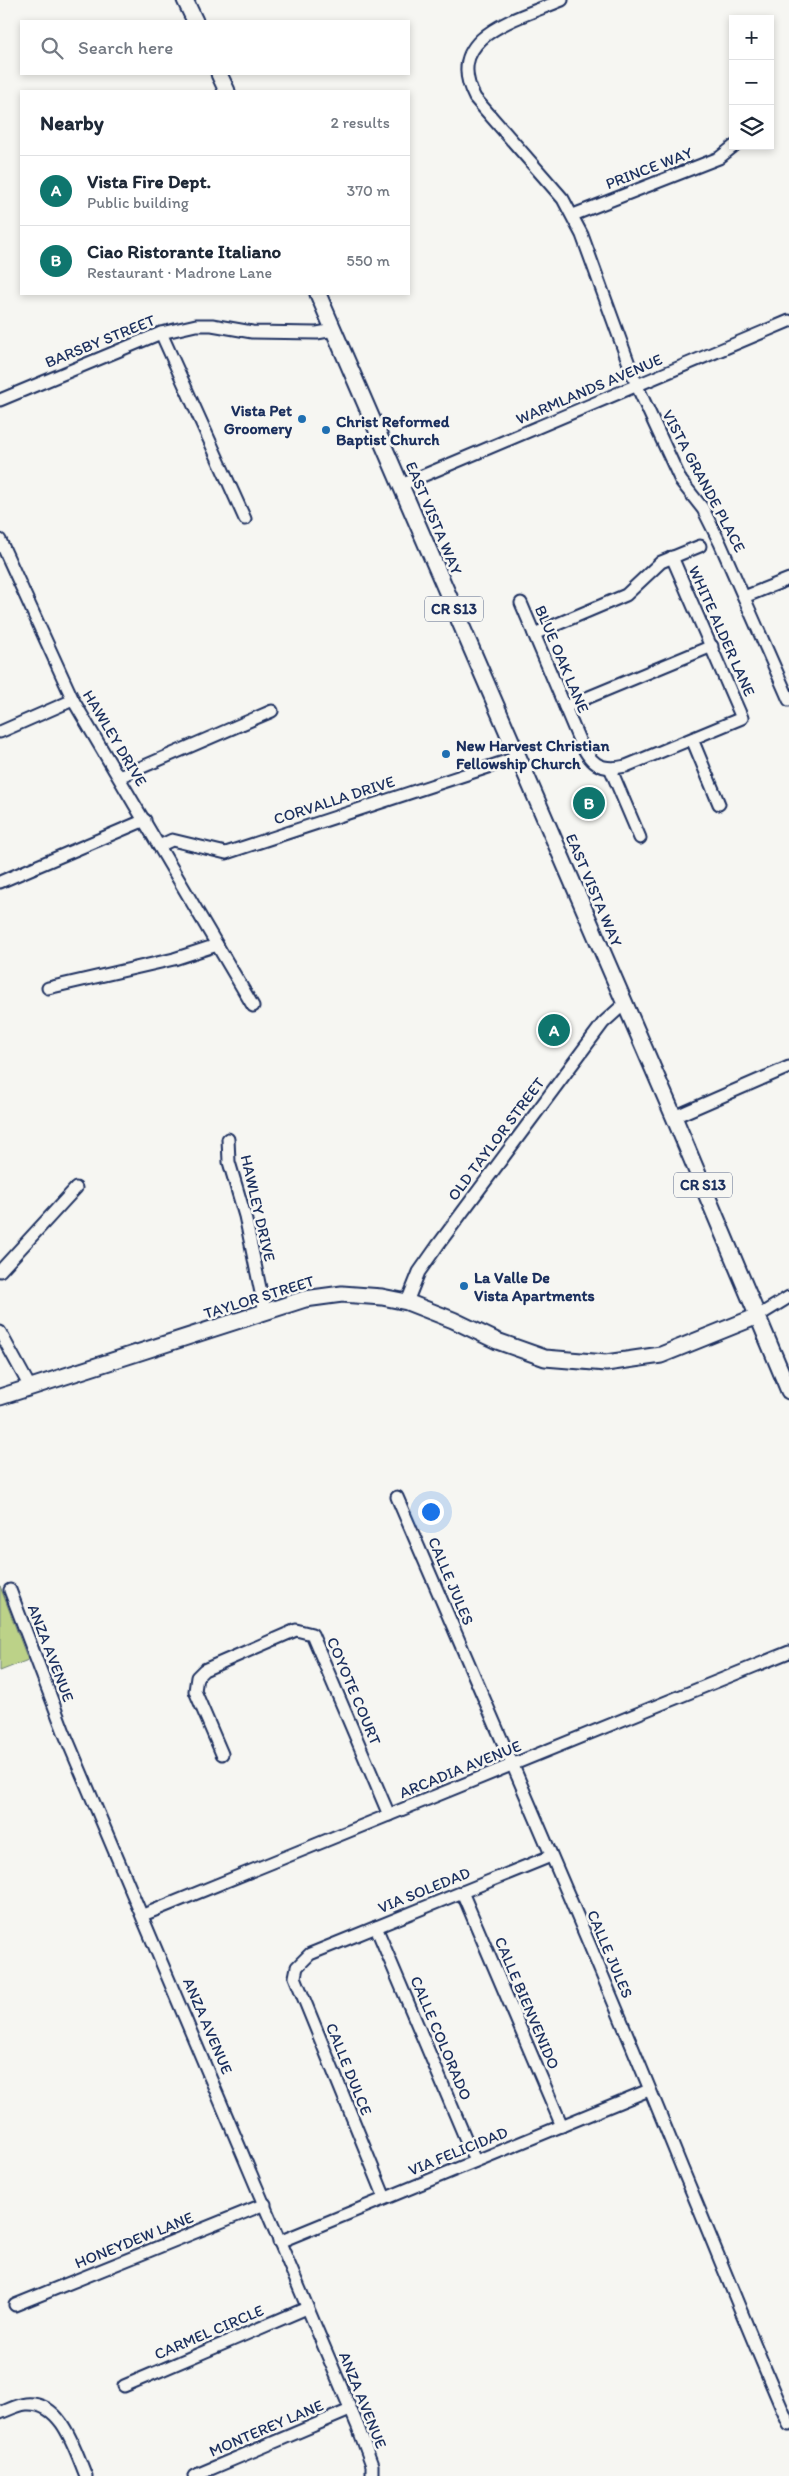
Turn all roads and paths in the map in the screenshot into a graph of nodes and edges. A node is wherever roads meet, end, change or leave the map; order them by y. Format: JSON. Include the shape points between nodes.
{"nodes":[{"id":1,"x":186,"y":0,"type":"edge"},
{"id":2,"x":562,"y":0,"type":"edge"},
{"id":3,"x":195,"y":20,"type":"edge"},
{"id":4,"x":219,"y":75,"type":"edge"},
{"id":5,"x":227,"y":90,"type":"edge"},
{"id":6,"x":729,"y":150,"type":"edge"},
{"id":7,"x":573,"y":215,"type":"junction"},
{"id":8,"x":318,"y":295,"type":"edge"},
{"id":9,"x":789,"y":321,"type":"edge"},
{"id":10,"x":334,"y":330,"type":"junction"},
{"id":11,"x":161,"y":333,"type":"junction"},
{"id":12,"x":637,"y":386,"type":"junction"},
{"id":13,"x":0,"y":400,"type":"edge"},
{"id":14,"x":401,"y":485,"type":"junction"},
{"id":15,"x":245,"y":519,"type":"dead end"},
{"id":16,"x":0,"y":540,"type":"edge"},
{"id":17,"x":700,"y":546,"type":"dead end"},
{"id":18,"x":672,"y":557,"type":"junction"},
{"id":19,"x":789,"y":579,"type":"edge"},
{"id":20,"x":744,"y":597,"type":"junction"},
{"id":21,"x":521,"y":603,"type":"dead end"},
{"id":22,"x":534,"y":634,"type":"junction"},
{"id":23,"x":712,"y":646,"type":"junction"},
{"id":24,"x":73,"y":700,"type":"junction"},
{"id":25,"x":789,"y":700,"type":"edge"},
{"id":26,"x":565,"y":707,"type":"junction"},
{"id":27,"x":272,"y":711,"type":"dead end"},
{"id":28,"x":0,"y":732,"type":"edge"},
{"id":29,"x":692,"y":739,"type":"junction"},
{"id":30,"x":519,"y":757,"type":"junction"},
{"id":31,"x":611,"y":770,"type":"junction"},
{"id":32,"x":119,"y":777,"type":"junction"},
{"id":33,"x":719,"y":804,"type":"dead end"},
{"id":34,"x":145,"y":820,"type":"junction"},
{"id":35,"x":640,"y":838,"type":"dead end"},
{"id":36,"x":159,"y":846,"type":"junction"},
{"id":37,"x":0,"y":882,"type":"edge"},
{"id":38,"x":217,"y":945,"type":"junction"},
{"id":39,"x":48,"y":988,"type":"dead end"},
{"id":40,"x":624,"y":1004,"type":"junction"},
{"id":41,"x":253,"y":1006,"type":"dead end"},
{"id":42,"x":789,"y":1067,"type":"edge"},
{"id":43,"x":674,"y":1117,"type":"junction"},
{"id":44,"x":228,"y":1139,"type":"dead end"},
{"id":45,"x":76,"y":1188,"type":"dead end"},
{"id":46,"x":0,"y":1272,"type":"edge"},
{"id":47,"x":789,"y":1297,"type":"edge"},
{"id":48,"x":407,"y":1302,"type":"junction"},
{"id":49,"x":265,"y":1312,"type":"junction"},
{"id":50,"x":758,"y":1316,"type":"junction"},
{"id":51,"x":0,"y":1332,"type":"edge"},
{"id":52,"x":30,"y":1387,"type":"junction"},
{"id":53,"x":789,"y":1391,"type":"edge"},
{"id":54,"x":0,"y":1397,"type":"edge"},
{"id":55,"x":397,"y":1498,"type":"dead end"},
{"id":56,"x":10,"y":1590,"type":"dead end"},
{"id":57,"x":789,"y":1652,"type":"edge"},
{"id":58,"x":222,"y":1754,"type":"dead end"},
{"id":59,"x":512,"y":1765,"type":"junction"},
{"id":60,"x":389,"y":1815,"type":"junction"},
{"id":61,"x":551,"y":1856,"type":"junction"},
{"id":62,"x":462,"y":1892,"type":"junction"},
{"id":63,"x":143,"y":1915,"type":"junction"},
{"id":64,"x":376,"y":1928,"type":"junction"},
{"id":65,"x":310,"y":1954,"type":"joint"},
{"id":66,"x":649,"y":2090,"type":"junction"},
{"id":67,"x":562,"y":2126,"type":"junction"},
{"id":68,"x":476,"y":2161,"type":"junction"},
{"id":69,"x":385,"y":2198,"type":"junction"},
{"id":70,"x":265,"y":2204,"type":"junction"},
{"id":71,"x":279,"y":2242,"type":"junction"},
{"id":72,"x":16,"y":2305,"type":"dead end"},
{"id":73,"x":307,"y":2308,"type":"junction"},
{"id":74,"x":124,"y":2386,"type":"dead end"},
{"id":75,"x":350,"y":2410,"type":"junction"},
{"id":76,"x":0,"y":2413,"type":"edge"},
{"id":77,"x":789,"y":2425,"type":"edge"},
{"id":78,"x":86,"y":2476,"type":"edge"},
{"id":79,"x":194,"y":2476,"type":"edge"},
{"id":80,"x":372,"y":2476,"type":"edge"}],
"edges":[{"from":1,"to":3,"type":"main road"},
{"from":2,"to":7,"type":"street","name":"VISTA GRANDE PLACE","via":[[478,40],[468,54],[466,76],[475,98],[563,199]]},
{"from":4,"to":5,"type":"main road"},
{"from":6,"to":7,"type":"street","name":"PRINCE WAY","via":[[719,158]]},
{"from":7,"to":12,"type":"street","name":"VISTA GRANDE PLACE"},
{"from":8,"to":10,"type":"main road","name":"EAST VISTA WAY","number":"CR S13"},
{"from":9,"to":12,"type":"street","name":"WARMLANDS AVENUE"},
{"from":10,"to":11,"type":"street","name":"BARSBY STREET","via":[[317,333],[252,332],[212,325]]},
{"from":10,"to":14,"type":"main road","name":"EAST VISTA WAY","number":"CR S13"},
{"from":11,"to":13,"type":"street","name":"BARSBY STREET"},
{"from":11,"to":15,"type":"street"},
{"from":12,"to":14,"type":"street","name":"WARMLANDS AVENUE"},
{"from":12,"to":20,"type":"street","name":"VISTA GRANDE PLACE","via":[[681,481],[703,509]]},
{"from":14,"to":30,"type":"main road","name":"EAST VISTA WAY","number":"CR S13"},
{"from":16,"to":24,"type":"street","name":"HAWLEY DRIVE"},
{"from":17,"to":18,"type":"street"},
{"from":18,"to":22,"type":"street","via":[[626,594]]},
{"from":18,"to":23,"type":"street","name":"WHITE ALDER LANE"},
{"from":19,"to":20,"type":"street"},
{"from":20,"to":25,"type":"street","name":"VISTA GRANDE PLACE"},
{"from":21,"to":22,"type":"street","name":"BLUE OAK LANE"},
{"from":22,"to":26,"type":"street","name":"BLUE OAK LANE"},
{"from":23,"to":26,"type":"street"},
{"from":23,"to":29,"type":"street","name":"WHITE ALDER LANE","via":[[742,718]]},
{"from":24,"to":28,"type":"street"},
{"from":24,"to":32,"type":"street","name":"HAWLEY DRIVE"},
{"from":26,"to":31,"type":"street","name":"BLUE OAK LANE","via":[[589,758]]},
{"from":27,"to":32,"type":"street"},
{"from":29,"to":31,"type":"street"},
{"from":29,"to":33,"type":"street"},
{"from":30,"to":36,"type":"street","name":"CORVALLA DRIVE","via":[[226,853],[172,840]]},
{"from":30,"to":40,"type":"main road","name":"EAST VISTA WAY","number":"CR S13"},
{"from":31,"to":35,"type":"street"},
{"from":32,"to":34,"type":"street","name":"HAWLEY DRIVE"},
{"from":34,"to":36,"type":"street","name":"HAWLEY DRIVE"},
{"from":34,"to":37,"type":"street"},
{"from":36,"to":38,"type":"street","name":"HAWLEY DRIVE"},
{"from":38,"to":39,"type":"street","via":[[174,959]]},
{"from":38,"to":41,"type":"street","name":"HAWLEY DRIVE"},
{"from":40,"to":43,"type":"main road","name":"EAST VISTA WAY","number":"CR S13"},
{"from":40,"to":48,"type":"street","name":"OLD TAYLOR STREET","via":[[603,1023],[419,1272]]},
{"from":42,"to":43,"type":"street"},
{"from":43,"to":50,"type":"main road","name":"EAST VISTA WAY","number":"CR S13"},
{"from":44,"to":49,"type":"street","name":"HAWLEY DRIVE","via":[[229,1162],[245,1216]]},
{"from":45,"to":46,"type":"street"},
{"from":47,"to":50,"type":"street"},
{"from":48,"to":49,"type":"main road","name":"TAYLOR STREET","via":[[382,1297],[334,1295],[305,1298]]},
{"from":48,"to":50,"type":"main road","name":"TAYLOR STREET","via":[[545,1358],[606,1363],[661,1355]]},
{"from":49,"to":52,"type":"main road","name":"TAYLOR STREET"},
{"from":50,"to":53,"type":"main road","name":"EAST VISTA WAY","number":"CR S13"},
{"from":51,"to":52,"type":"street"},
{"from":52,"to":54,"type":"main road","name":"TAYLOR STREET"},
{"from":55,"to":59,"type":"street","name":"CALLE JULES"},
{"from":56,"to":63,"type":"street","name":"ANZA AVENUE","via":[[64,1732]]},
{"from":57,"to":59,"type":"street","name":"ARCADIA AVENUE"},
{"from":58,"to":60,"type":"street","name":"COYOTE COURT","via":[[195,1691],[197,1677],[204,1670],[296,1630],[305,1631],[312,1634]]},
{"from":59,"to":60,"type":"street","name":"ARCADIA AVENUE"},
{"from":59,"to":61,"type":"street","name":"CALLE JULES"},
{"from":60,"to":63,"type":"street","name":"ARCADIA AVENUE"},
{"from":61,"to":62,"type":"street","name":"VIA SOLEDAD"},
{"from":61,"to":66,"type":"street","name":"CALLE JULES"},
{"from":62,"to":64,"type":"street","name":"VIA SOLEDAD"},
{"from":62,"to":67,"type":"street","name":"CALLE BIENVENIDO"},
{"from":63,"to":70,"type":"street","name":"ANZA AVENUE"},
{"from":64,"to":65,"type":"street","name":"VIA SOLEDAD"},
{"from":64,"to":68,"type":"street","name":"CALLE COLORADO"},
{"from":65,"to":69,"type":"street","name":"CALLE DULCE","via":[[297,1967],[295,1977]]},
{"from":66,"to":67,"type":"street","name":"VIA FELICIDAD"},
{"from":66,"to":77,"type":"street","name":"CALLE JULES"},
{"from":67,"to":68,"type":"street","name":"VIA FELICIDAD"},
{"from":68,"to":69,"type":"street","name":"VIA FELICIDAD"},
{"from":69,"to":71,"type":"street","name":"VIA FELICIDAD"},
{"from":70,"to":71,"type":"street","name":"ANZA AVENUE"},
{"from":70,"to":72,"type":"street","name":"HONEYDEW LANE"},
{"from":71,"to":73,"type":"street","name":"ANZA AVENUE"},
{"from":73,"to":74,"type":"street","name":"CARMEL CIRCLE"},
{"from":73,"to":75,"type":"street","name":"ANZA AVENUE"},
{"from":75,"to":79,"type":"street","name":"MONTEREY LANE"},
{"from":75,"to":80,"type":"street","name":"ANZA AVENUE","via":[[372,2465]]},
{"from":76,"to":78,"type":"street","via":[[26,2404],[40,2406],[53,2413],[67,2432]]}]}
